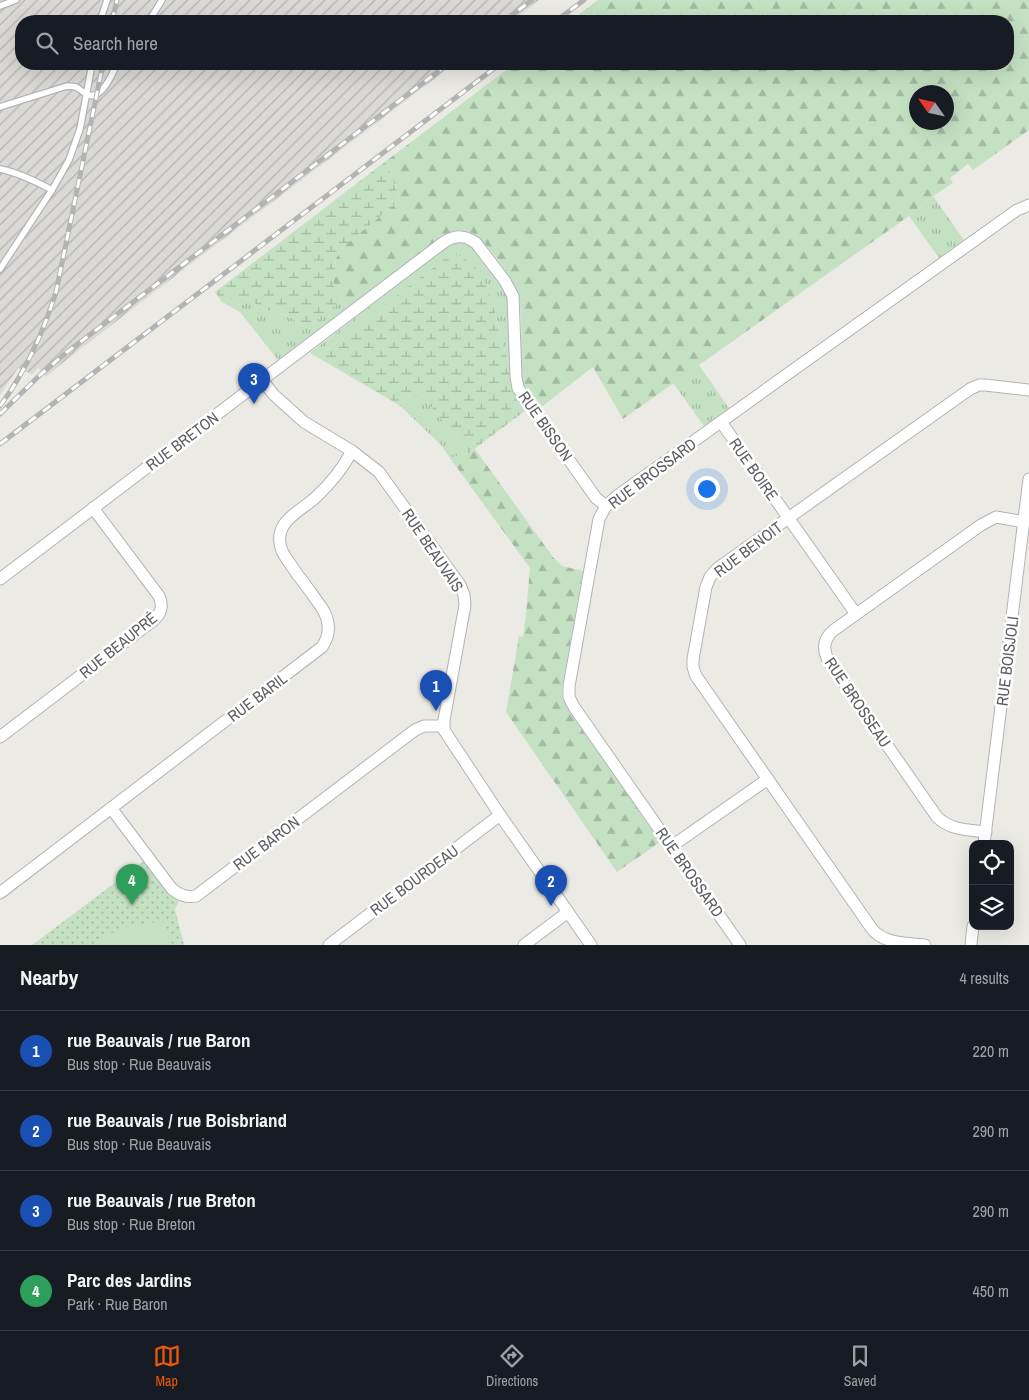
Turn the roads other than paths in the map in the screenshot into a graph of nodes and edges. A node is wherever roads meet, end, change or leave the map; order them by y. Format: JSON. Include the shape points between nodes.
{"nodes":[{"id":1,"x":16,"y":0,"type":"edge"},
{"id":2,"x":107,"y":0,"type":"edge"},
{"id":3,"x":162,"y":0,"type":"edge"},
{"id":4,"x":0,"y":6,"type":"edge"},
{"id":5,"x":102,"y":15,"type":"edge"},
{"id":6,"x":153,"y":15,"type":"edge"},
{"id":7,"x":91,"y":70,"type":"edge"},
{"id":8,"x":114,"y":70,"type":"edge"},
{"id":9,"x":86,"y":95,"type":"junction"},
{"id":10,"x":0,"y":107,"type":"edge"},
{"id":11,"x":0,"y":169,"type":"edge"},
{"id":12,"x":52,"y":190,"type":"junction"},
{"id":13,"x":1029,"y":205,"type":"edge"},
{"id":14,"x":462,"y":236,"type":"joint"},
{"id":15,"x":0,"y":269,"type":"edge"},
{"id":16,"x":263,"y":381,"type":"junction"},
{"id":17,"x":1029,"y":390,"type":"edge"},
{"id":18,"x":721,"y":422,"type":"junction"},
{"id":19,"x":352,"y":451,"type":"junction"},
{"id":20,"x":1029,"y":479,"type":"edge"},
{"id":21,"x":606,"y":506,"type":"junction"},
{"id":22,"x":93,"y":508,"type":"junction"},
{"id":23,"x":788,"y":518,"type":"junction"},
{"id":24,"x":1024,"y":522,"type":"junction"},
{"id":25,"x":0,"y":579,"type":"edge"},
{"id":26,"x":856,"y":614,"type":"junction"},
{"id":27,"x":443,"y":726,"type":"junction"},
{"id":28,"x":0,"y":737,"type":"edge"},
{"id":29,"x":768,"y":779,"type":"junction"},
{"id":30,"x":112,"y":808,"type":"junction"},
{"id":31,"x":500,"y":815,"type":"junction"},
{"id":32,"x":985,"y":838,"type":"edge"},
{"id":33,"x":672,"y":846,"type":"junction"},
{"id":34,"x":2,"y":886,"type":"edge"},
{"id":35,"x":568,"y":912,"type":"junction"},
{"id":36,"x":973,"y":930,"type":"edge"},
{"id":37,"x":329,"y":945,"type":"edge"},
{"id":38,"x":524,"y":945,"type":"edge"},
{"id":39,"x":592,"y":945,"type":"edge"},
{"id":40,"x":740,"y":945,"type":"edge"},
{"id":41,"x":925,"y":945,"type":"edge"},
{"id":42,"x":971,"y":945,"type":"edge"}],
"edges":[{"from":1,"to":4,"type":"lane"},
{"from":2,"to":5,"type":"lane"},
{"from":3,"to":6,"type":"lane"},
{"from":7,"to":9,"type":"lane"},
{"from":8,"to":9,"type":"lane","via":[[100,92]]},
{"from":9,"to":10,"type":"lane","via":[[78,88],[67,86]]},
{"from":9,"to":12,"type":"lane","via":[[76,142]]},
{"from":11,"to":12,"type":"lane"},
{"from":12,"to":15,"type":"lane"},
{"from":13,"to":18,"type":"street","name":"RUE BROSSARD","via":[[1017,210]]},
{"from":14,"to":16,"type":"street","name":"RUE BRETON","via":[[444,242]]},
{"from":14,"to":21,"type":"street","name":"RUE BISSON","via":[[479,246],[506,281],[513,296],[516,377],[520,391],[596,498]]},
{"from":16,"to":19,"type":"street","name":"RUE BEAUVAIS","via":[[304,422]]},
{"from":16,"to":22,"type":"street","name":"RUE BRETON"},
{"from":17,"to":23,"type":"street","name":"RUE BENOIT","via":[[984,384],[970,388]]},
{"from":18,"to":21,"type":"street","name":"RUE BROSSARD"},
{"from":18,"to":23,"type":"street","name":"RUE BOIRE"},
{"from":19,"to":27,"type":"street","name":"RUE BEAUVAIS","via":[[379,472],[464,594],[465,605]]},
{"from":19,"to":30,"type":"street","name":"RUE BARIL","via":[[321,492],[287,520],[280,538],[285,556],[327,617],[329,630],[326,642]]},
{"from":20,"to":24,"type":"street","name":"RUE BOISJOLI"},
{"from":21,"to":33,"type":"street","name":"RUE BROSSARD","via":[[599,519],[569,697]]},
{"from":22,"to":25,"type":"street","name":"RUE BRETON"},
{"from":22,"to":28,"type":"street","name":"RUE BEAUPRÉ","via":[[159,596],[161,611],[155,619]]},
{"from":23,"to":26,"type":"street","name":"RUE BOIRE"},
{"from":23,"to":29,"type":"street","name":"RUE BENOIT","via":[[710,577],[693,663],[696,676]]},
{"from":24,"to":26,"type":"street","name":"RUE BROSSEAU","via":[[996,517],[988,521]]},
{"from":24,"to":32,"type":"street","name":"RUE BOISJOLI"},
{"from":26,"to":32,"type":"street","name":"RUE BROSSEAU","via":[[828,636],[824,650],[828,660],[937,817],[944,824]]},
{"from":27,"to":30,"type":"street","name":"RUE BARON","via":[[424,726],[415,730],[196,896],[186,897],[172,889]]},
{"from":27,"to":31,"type":"street","via":[[445,734]]},
{"from":29,"to":33,"type":"street"},
{"from":29,"to":41,"type":"street","name":"RUE BENOIT","via":[[875,934],[888,940]]},
{"from":30,"to":34,"type":"street","name":"RUE BARIL"},
{"from":31,"to":35,"type":"street"},
{"from":31,"to":37,"type":"street","name":"RUE BOURDEAU"},
{"from":33,"to":40,"type":"street","name":"RUE BROSSARD"},
{"from":35,"to":38,"type":"street"},
{"from":35,"to":39,"type":"street"},
{"from":36,"to":42,"type":"street"}]}
